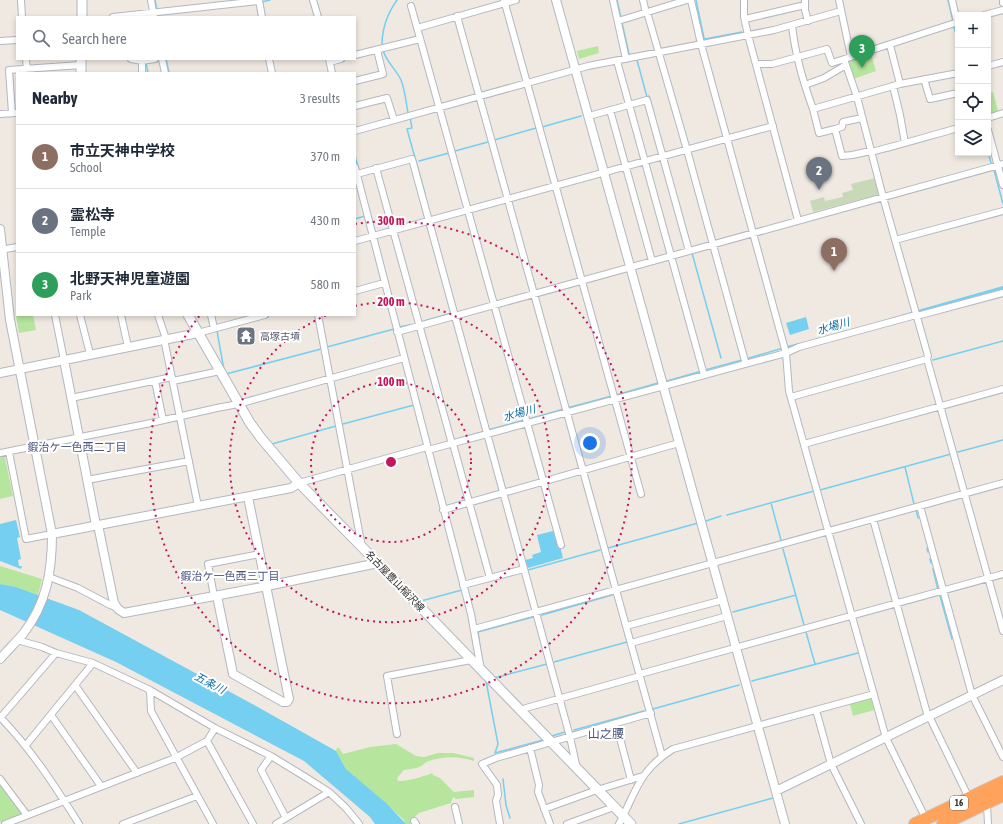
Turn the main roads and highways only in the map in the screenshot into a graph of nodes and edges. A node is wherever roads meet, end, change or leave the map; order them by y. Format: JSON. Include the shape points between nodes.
{"nodes":[{"id":1,"x":82,"y":0,"type":"edge"},
{"id":2,"x":82,"y":16,"type":"edge"},
{"id":3,"x":189,"y":316,"type":"edge"},
{"id":4,"x":1003,"y":782,"type":"edge"},
{"id":5,"x":1003,"y":787,"type":"edge"},
{"id":6,"x":1003,"y":795,"type":"edge"},
{"id":7,"x":621,"y":820,"type":"edge"},
{"id":8,"x":921,"y":821,"type":"edge"},
{"id":9,"x":630,"y":824,"type":"edge"},
{"id":10,"x":943,"y":824,"type":"edge"}],
"edges":[{"from":1,"to":2,"type":"main road"},
{"from":3,"to":7,"type":"main road","name":"名古屋豊山稲沢線","via":[[238,404],[261,438],[299,483],[614,807]]},
{"from":4,"to":8,"type":"highway","number":"16"},
{"from":5,"to":8,"type":"highway"},
{"from":6,"to":10,"type":"highway","number":"16"},
{"from":7,"to":9,"type":"main road","name":"名古屋豊山稲沢線"}]}
